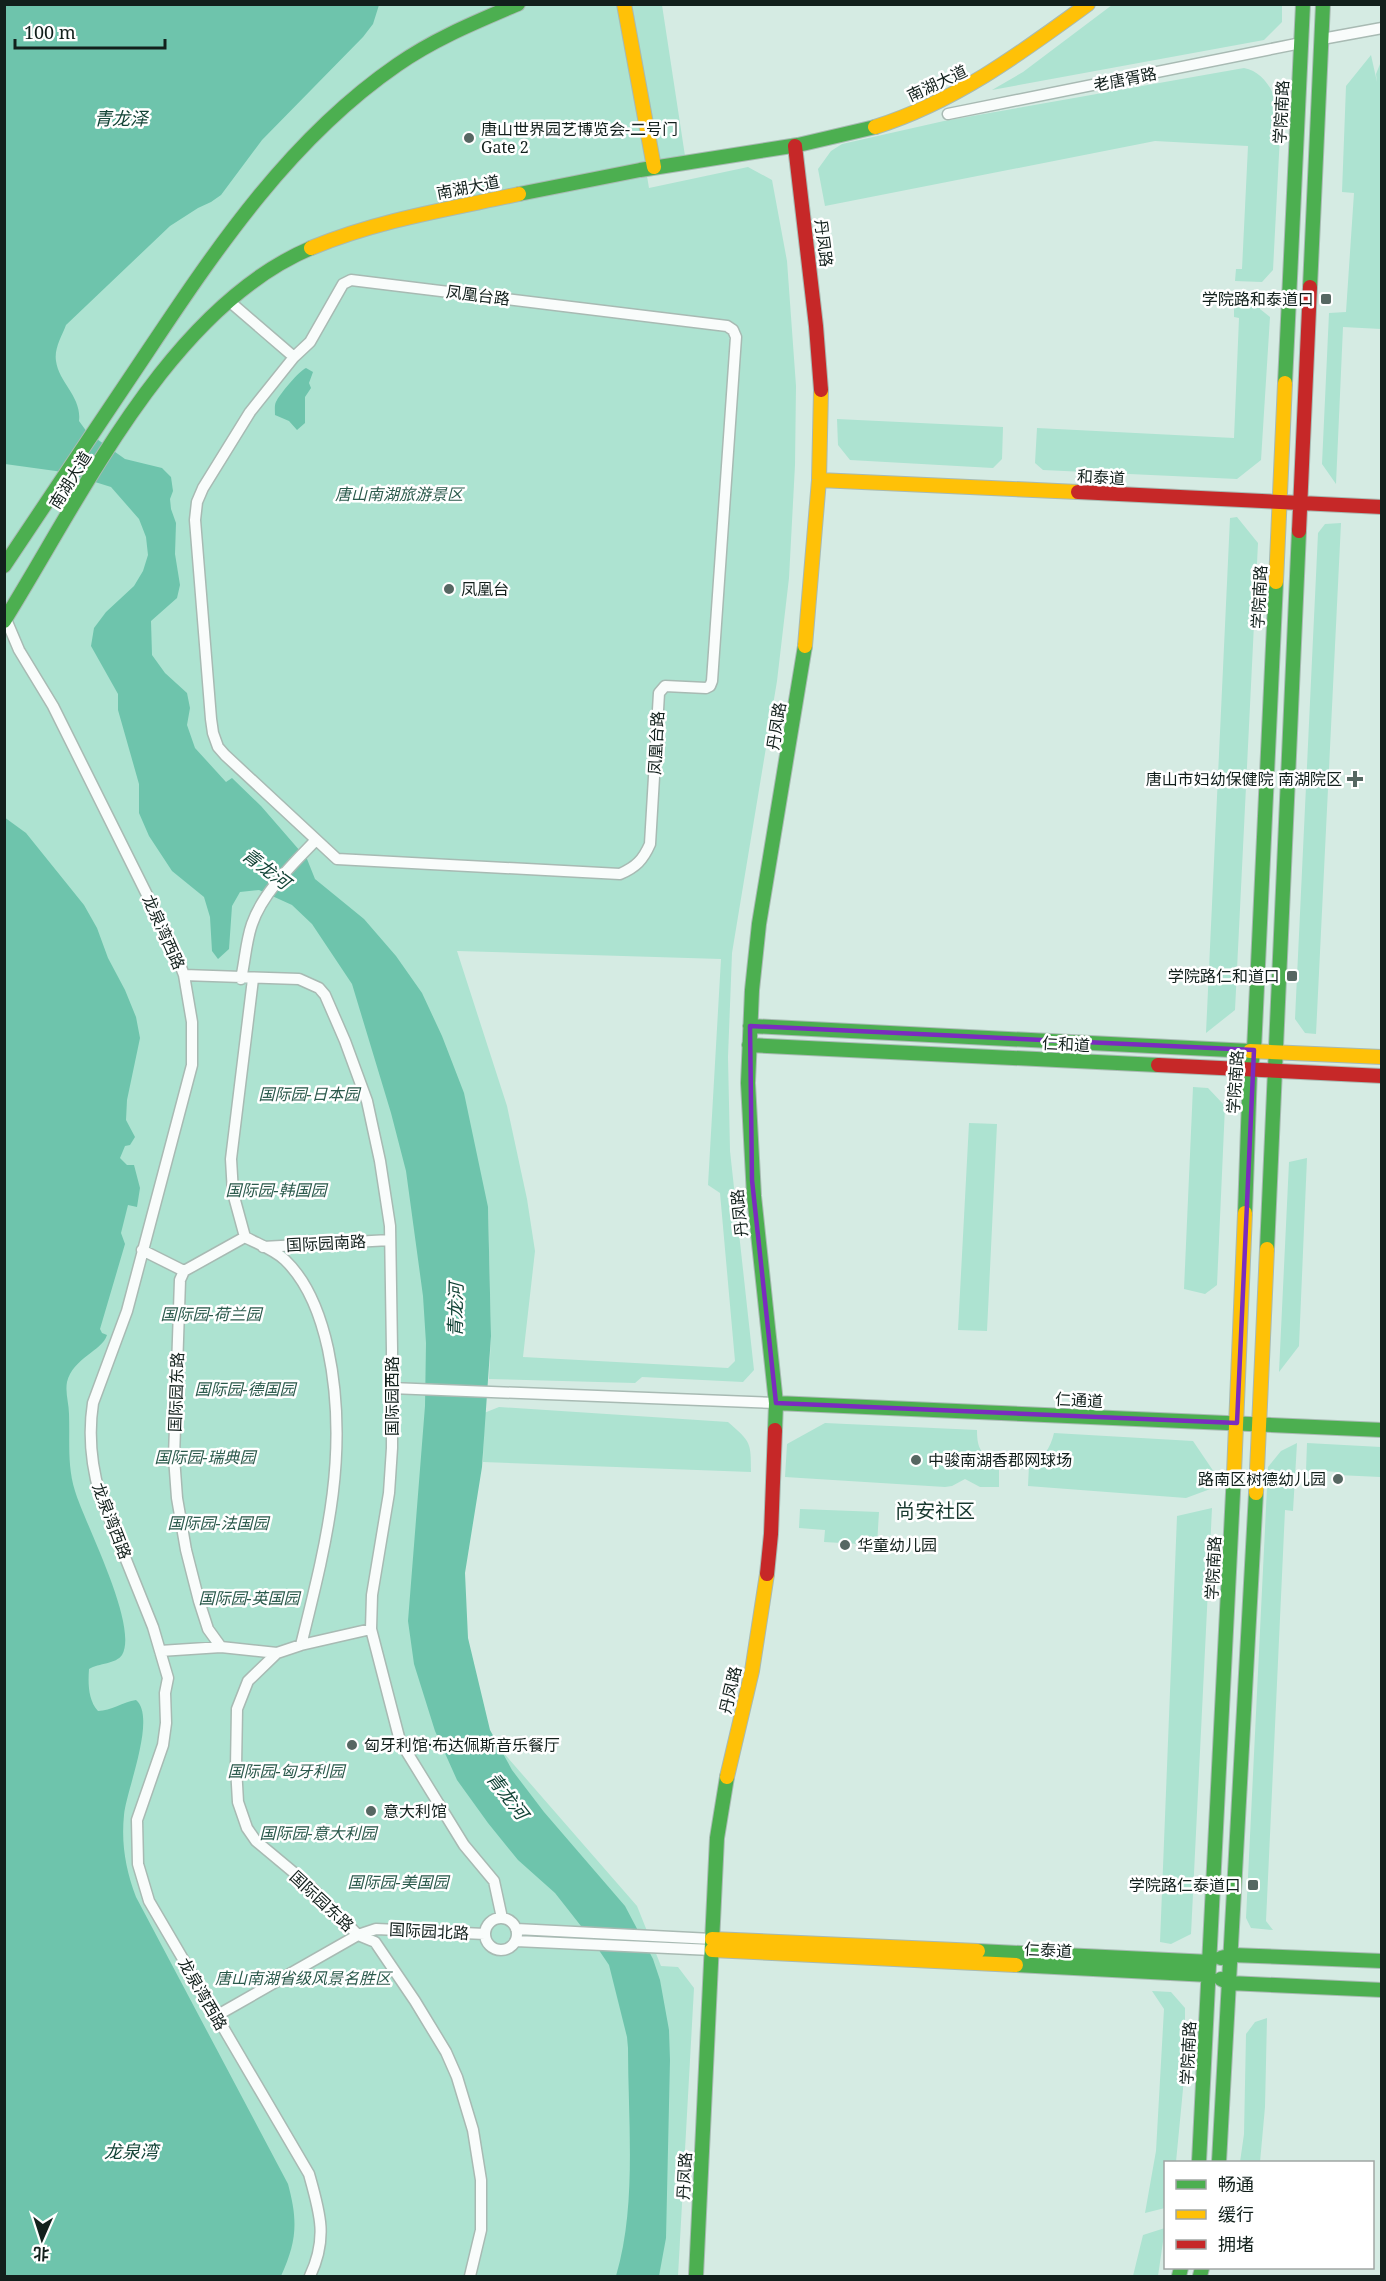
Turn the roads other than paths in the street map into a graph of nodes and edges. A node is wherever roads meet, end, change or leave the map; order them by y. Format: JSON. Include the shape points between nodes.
{"nodes":[{"id":1,"x":518,"y":4,"type":"edge"},
{"id":2,"x":624,"y":4,"type":"edge"},
{"id":3,"x":630,"y":4,"type":"edge"},
{"id":4,"x":1088,"y":4,"type":"edge"},
{"id":5,"x":1303,"y":4,"type":"edge"},
{"id":6,"x":1323,"y":4,"type":"edge"},
{"id":7,"x":1382,"y":28,"type":"edge"},
{"id":8,"x":1322,"y":39,"type":"junction"},
{"id":9,"x":1301,"y":44,"type":"junction"},
{"id":10,"x":948,"y":114,"type":"dead end"},
{"id":11,"x":795,"y":146,"type":"junction"},
{"id":12,"x":657,"y":167,"type":"junction"},
{"id":13,"x":229,"y":301,"type":"junction"},
{"id":14,"x":294,"y":357,"type":"junction"},
{"id":15,"x":819,"y":480,"type":"junction"},
{"id":16,"x":1280,"y":502,"type":"junction"},
{"id":17,"x":1301,"y":503,"type":"junction"},
{"id":18,"x":1382,"y":507,"type":"edge"},
{"id":19,"x":4,"y":566,"type":"edge"},
{"id":20,"x":5,"y":619,"type":"edge"},
{"id":21,"x":316,"y":840,"type":"junction"},
{"id":22,"x":183,"y":975,"type":"junction"},
{"id":23,"x":247,"y":979,"type":"junction"},
{"id":24,"x":750,"y":1026,"type":"junction"},
{"id":25,"x":749,"y":1045,"type":"junction"},
{"id":26,"x":1254,"y":1050,"type":"junction"},
{"id":27,"x":1276,"y":1052,"type":"junction"},
{"id":28,"x":1382,"y":1057,"type":"edge"},
{"id":29,"x":1250,"y":1070,"type":"junction"},
{"id":30,"x":1276,"y":1072,"type":"junction"},
{"id":31,"x":1382,"y":1076,"type":"edge"},
{"id":32,"x":245,"y":1237,"type":"junction"},
{"id":33,"x":390,"y":1240,"type":"junction"},
{"id":34,"x":263,"y":1247,"type":"junction"},
{"id":35,"x":142,"y":1250,"type":"junction"},
{"id":36,"x":184,"y":1271,"type":"junction"},
{"id":37,"x":391,"y":1388,"type":"junction"},
{"id":38,"x":776,"y":1403,"type":"junction"},
{"id":39,"x":1237,"y":1423,"type":"junction"},
{"id":40,"x":1259,"y":1424,"type":"junction"},
{"id":41,"x":1382,"y":1430,"type":"edge"},
{"id":42,"x":371,"y":1629,"type":"junction"},
{"id":43,"x":301,"y":1645,"type":"junction"},
{"id":44,"x":221,"y":1647,"type":"junction"},
{"id":45,"x":160,"y":1651,"type":"junction"},
{"id":46,"x":277,"y":1653,"type":"junction"},
{"id":47,"x":502,"y":1918,"type":"junction"},
{"id":48,"x":485,"y":1934,"type":"junction"},
{"id":49,"x":358,"y":1935,"type":"junction"},
{"id":50,"x":516,"y":1935,"type":"junction"},
{"id":51,"x":680,"y":1943,"type":"junction"},
{"id":52,"x":712,"y":1944,"type":"junction"},
{"id":53,"x":1232,"y":1955,"type":"junction"},
{"id":54,"x":1382,"y":1960,"type":"edge"},
{"id":55,"x":1209,"y":1968,"type":"junction"},
{"id":56,"x":1229,"y":1983,"type":"junction"},
{"id":57,"x":1382,"y":1990,"type":"edge"},
{"id":58,"x":216,"y":2016,"type":"junction"},
{"id":59,"x":1198,"y":2161,"type":"edge"},
{"id":60,"x":1220,"y":2161,"type":"edge"},
{"id":61,"x":310,"y":2277,"type":"edge"},
{"id":62,"x":470,"y":2277,"type":"edge"},
{"id":63,"x":696,"y":2277,"type":"edge"}],
"edges":[{"from":1,"to":19,"type":"main road","name":"南湖大道","via":[[416,53],[337,111],[302,145],[226,236]]},
{"from":2,"to":12,"type":"main road"},
{"from":3,"to":12,"type":"main road"},
{"from":4,"to":11,"type":"main road","name":"南湖大道","via":[[954,96],[877,126]]},
{"from":5,"to":9,"type":"main road","name":"学院南路"},
{"from":6,"to":8,"type":"main road"},
{"from":7,"to":8,"type":"street"},
{"from":8,"to":17,"type":"main road"},
{"from":9,"to":10,"type":"street","name":"老唐胥路"},
{"from":9,"to":16,"type":"main road","name":"学院南路"},
{"from":11,"to":12,"type":"main road","name":"南湖大道"},
{"from":11,"to":15,"type":"main road","name":"丹凤路","via":[[821,393]]},
{"from":12,"to":13,"type":"main road","name":"南湖大道","via":[[359,228],[291,257]]},
{"from":13,"to":14,"type":"street"},
{"from":13,"to":20,"type":"main road","name":"南湖大道","via":[[203,323],[155,379]]},
{"from":14,"to":21,"type":"street","name":"凤凰台路","via":[[249,412],[202,489],[195,520],[213,734],[225,755]]},
{"from":14,"to":21,"type":"street","name":"凤凰台路","via":[[310,342],[343,284],[357,280],[727,327],[736,337],[712,681],[706,687],[665,686],[659,693],[650,844],[645,856],[635,867],[620,874],[337,859]]},
{"from":15,"to":16,"type":"main road","name":"和泰道"},
{"from":15,"to":24,"type":"main road","name":"丹凤路","via":[[802,671],[754,959]]},
{"from":16,"to":17,"type":"main road","name":"和泰道"},
{"from":16,"to":26,"type":"main road","name":"学院南路"},
{"from":17,"to":18,"type":"main road","name":"和泰道"},
{"from":17,"to":27,"type":"main road"},
{"from":20,"to":22,"type":"street","name":"龙泉湾西路","via":[[106,811]]},
{"from":21,"to":23,"type":"street","via":[[266,898],[252,926]]},
{"from":22,"to":23,"type":"street","name":"国际园西路"},
{"from":22,"to":35,"type":"street","name":"龙泉湾西路","via":[[192,1022],[192,1065]]},
{"from":23,"to":32,"type":"street","via":[[231,1159],[233,1193]]},
{"from":23,"to":33,"type":"street","name":"国际园西路","via":[[299,979],[325,995],[367,1101],[380,1161]]},
{"from":24,"to":25,"type":"main road","name":"丹凤路"},
{"from":24,"to":26,"type":"main road","name":"仁和道"},
{"from":25,"to":29,"type":"main road","name":"仁和道"},
{"from":25,"to":38,"type":"main road","name":"丹凤路","via":[[752,1180]]},
{"from":26,"to":27,"type":"main road","name":"仁和道"},
{"from":26,"to":29,"type":"main road","name":"学院南路"},
{"from":27,"to":28,"type":"main road","name":"仁和道"},
{"from":27,"to":30,"type":"main road"},
{"from":29,"to":30,"type":"main road","name":"仁和道"},
{"from":29,"to":39,"type":"main road","name":"学院南路"},
{"from":30,"to":31,"type":"main road","name":"仁和道"},
{"from":30,"to":40,"type":"main road"},
{"from":32,"to":34,"type":"street"},
{"from":32,"to":36,"type":"street"},
{"from":33,"to":34,"type":"street","name":"国际园南路"},
{"from":33,"to":37,"type":"street","name":"国际园西路"},
{"from":34,"to":43,"type":"street","via":[[284,1259],[315,1304],[326,1337],[337,1407],[336,1476],[326,1543]]},
{"from":35,"to":36,"type":"street"},
{"from":35,"to":45,"type":"street","name":"龙泉湾西路","via":[[127,1311],[93,1403],[90,1436],[100,1495]]},
{"from":36,"to":44,"type":"street","name":"国际园东路","via":[[180,1280],[175,1423],[177,1498],[199,1601],[208,1629]]},
{"from":37,"to":38,"type":"street"},
{"from":37,"to":42,"type":"street","name":"国际园西路","via":[[389,1493],[372,1595]]},
{"from":38,"to":39,"type":"main road","name":"仁通道"},
{"from":38,"to":52,"type":"main road","name":"丹凤路","via":[[766,1582],[752,1671],[722,1800]]},
{"from":39,"to":40,"type":"main road","name":"仁通道"},
{"from":39,"to":55,"type":"main road","name":"学院南路"},
{"from":40,"to":41,"type":"main road","name":"仁通道"},
{"from":40,"to":53,"type":"main road"},
{"from":42,"to":43,"type":"street","name":"国际园东路"},
{"from":42,"to":47,"type":"street","name":"国际园西路","via":[[400,1741],[464,1845],[494,1881]]},
{"from":43,"to":46,"type":"street","name":"国际园东路"},
{"from":44,"to":45,"type":"street"},
{"from":44,"to":46,"type":"street"},
{"from":45,"to":58,"type":"street","name":"龙泉湾西路","via":[[168,1678],[166,1723],[163,1745],[137,1820],[138,1864],[149,1901]]},
{"from":46,"to":49,"type":"street","name":"国际园东路","via":[[248,1681],[237,1709],[236,1767],[241,1813],[256,1841],[310,1886]]},
{"from":47,"to":48,"type":"street","via":[[488,1924]]},
{"from":47,"to":50,"type":"street","via":[[510,1922]]},
{"from":48,"to":49,"type":"street","name":"国际园北路","via":[[376,1929]]},
{"from":48,"to":50,"type":"street","via":[[487,1943],[495,1949],[509,1948]]},
{"from":49,"to":58,"type":"street","name":"国际园北路"},
{"from":49,"to":62,"type":"street","name":"国际园东路","via":[[375,1942],[435,2032],[457,2077],[473,2130],[481,2180],[481,2230]]},
{"from":50,"to":51,"type":"street","via":[[573,1943]]},
{"from":50,"to":51,"type":"street","via":[[569,1932]]},
{"from":51,"to":52,"type":"street"},
{"from":52,"to":55,"type":"main road","name":"仁泰道"},
{"from":52,"to":63,"type":"main road","name":"丹凤路"},
{"from":53,"to":54,"type":"main road","name":"仁泰道"},
{"from":53,"to":55,"type":"main road","name":"仁泰道"},
{"from":53,"to":56,"type":"main road"},
{"from":55,"to":56,"type":"main road","name":"仁泰道"},
{"from":55,"to":59,"type":"main road","name":"学院南路"},
{"from":56,"to":57,"type":"main road","name":"仁泰道"},
{"from":56,"to":60,"type":"main road"},
{"from":58,"to":61,"type":"street","name":"龙泉湾西路","via":[[309,2174],[322,2240]]}]}
